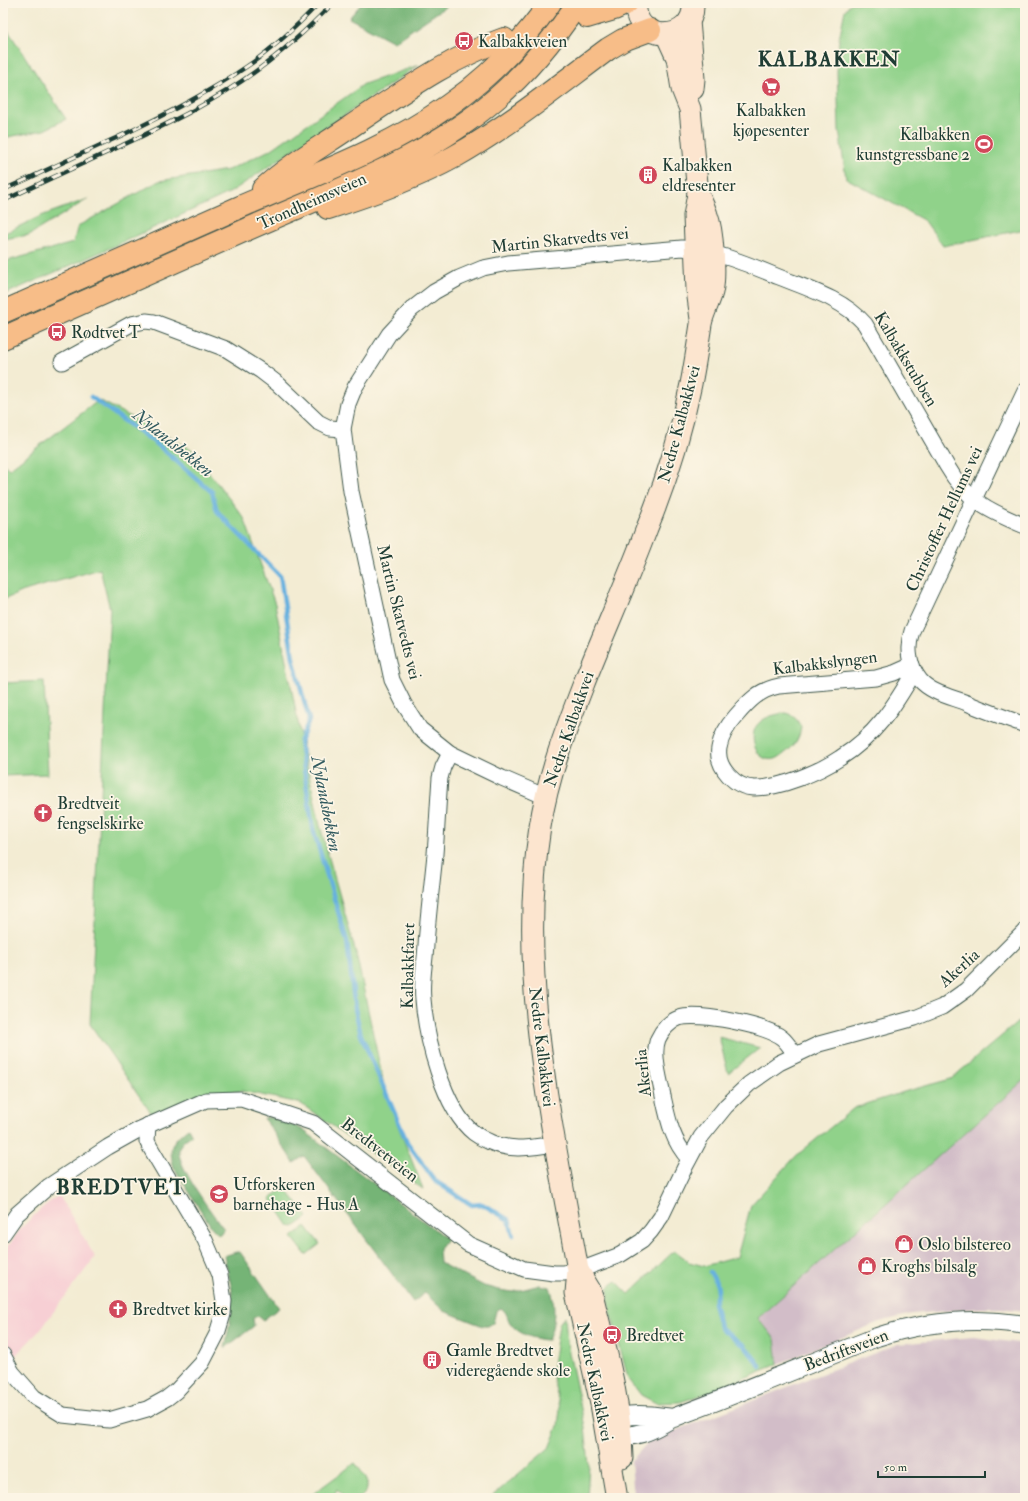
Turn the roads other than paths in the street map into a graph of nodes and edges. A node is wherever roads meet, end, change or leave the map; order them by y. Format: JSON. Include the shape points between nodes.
{"nodes":[{"id":1,"x":550,"y":3,"type":"edge"},
{"id":2,"x":627,"y":3,"type":"edge"},
{"id":3,"x":636,"y":3,"type":"edge"},
{"id":4,"x":583,"y":10,"type":"edge"},
{"id":5,"x":691,"y":12,"type":"edge"},
{"id":6,"x":658,"y":32,"type":"junction"},
{"id":7,"x":504,"y":39,"type":"dead end"},
{"id":8,"x":690,"y":109,"type":"junction"},
{"id":9,"x":246,"y":205,"type":"junction"},
{"id":10,"x":250,"y":228,"type":"junction"},
{"id":11,"x":704,"y":251,"type":"junction"},
{"id":12,"x":3,"y":312,"type":"edge"},
{"id":13,"x":3,"y":338,"type":"edge"},
{"id":14,"x":62,"y":362,"type":"dead end"},
{"id":15,"x":1025,"y":391,"type":"edge"},
{"id":16,"x":343,"y":429,"type":"junction"},
{"id":17,"x":974,"y":500,"type":"junction"},
{"id":18,"x":1025,"y":526,"type":"edge"},
{"id":19,"x":913,"y":668,"type":"junction"},
{"id":20,"x":1025,"y":725,"type":"edge"},
{"id":21,"x":450,"y":753,"type":"junction"},
{"id":22,"x":546,"y":797,"type":"junction"},
{"id":23,"x":1025,"y":932,"type":"edge"},
{"id":24,"x":796,"y":1054,"type":"junction"},
{"id":25,"x":148,"y":1125,"type":"junction"},
{"id":26,"x":556,"y":1144,"type":"junction"},
{"id":27,"x":689,"y":1159,"type":"junction"},
{"id":28,"x":3,"y":1234,"type":"edge"},
{"id":29,"x":578,"y":1270,"type":"junction"},
{"id":30,"x":1025,"y":1325,"type":"edge"},
{"id":31,"x":3,"y":1356,"type":"edge"},
{"id":32,"x":615,"y":1427,"type":"junction"},
{"id":33,"x":616,"y":1496,"type":"edge"}],
"edges":[{"from":1,"to":9,"type":"highway","name":"Trondheimsveien","via":[[524,38],[505,58],[470,90],[449,105],[365,152]]},
{"from":2,"to":4,"type":"highway","via":[[614,9]]},
{"from":3,"to":6,"type":"main road","name":"Nedre Kalbakkvei","via":[[639,20]]},
{"from":4,"to":10,"type":"highway","name":"Trondheimsveien","via":[[560,28],[524,72],[464,124],[375,174]]},
{"from":5,"to":6,"type":"main road","via":[[683,28],[675,32]]},
{"from":5,"to":8,"type":"main road","name":"Nedre Kalbakkvei","via":[[694,79]]},
{"from":6,"to":8,"type":"main road","name":"Nedre Kalbakkvei","via":[[677,58],[682,89]]},
{"from":6,"to":10,"type":"highway","via":[[623,40],[608,49],[483,140],[428,170],[368,195]]},
{"from":7,"to":9,"type":"highway","via":[[464,55],[432,72],[289,168]]},
{"from":8,"to":11,"type":"main road","name":"Nedre Kalbakkvei","via":[[698,194],[708,216]]},
{"from":9,"to":12,"type":"highway","name":"Trondheimsveien"},
{"from":10,"to":13,"type":"highway","name":"Trondheimsveien"},
{"from":11,"to":16,"type":"street","name":"Martin Skatvedts vei","via":[[682,248],[508,263],[484,268],[459,278],[434,292],[412,309],[388,334],[356,387],[348,404]]},
{"from":11,"to":17,"type":"street","name":"Kalbakkstubben","via":[[728,257],[808,288],[834,300],[859,317],[954,478]]},
{"from":11,"to":22,"type":"main road","name":"Nedre Kalbakkvei","via":[[714,272],[712,290],[702,322],[691,385],[670,464],[647,529],[568,722]]},
{"from":14,"to":16,"type":"street","via":[[131,324],[154,322],[226,350],[278,384],[318,422],[330,428]]},
{"from":15,"to":17,"type":"street","name":"Christoffer Hellums vei"},
{"from":16,"to":21,"type":"street","name":"Martin Skatvedts vei","via":[[351,491],[392,680],[420,728]]},
{"from":17,"to":18,"type":"street","name":"Kalbakkstubben","via":[[990,511]]},
{"from":17,"to":19,"type":"street","name":"Christoffer Hellums vei","via":[[912,631],[908,645]]},
{"from":19,"to":19,"type":"street","name":"Kalbakkslyngen","via":[[876,678],[779,686],[759,693],[750,700],[723,733],[718,750],[726,773],[736,782],[754,788],[795,780],[821,769],[842,757],[879,725],[895,704]]},
{"from":19,"to":20,"type":"street","via":[[921,681],[934,690]]},
{"from":21,"to":22,"type":"street","name":"Martin Skatvedts vei"},
{"from":21,"to":26,"type":"street","name":"Kalbakkfaret","via":[[440,778],[423,999],[432,1050],[448,1095],[464,1123],[474,1133],[491,1142],[518,1149]]},
{"from":22,"to":26,"type":"main road","name":"Nedre Kalbakkvei","via":[[536,863],[532,955],[537,1017]]},
{"from":23,"to":24,"type":"street","name":"Akerlia","via":[[966,990],[942,1007],[915,1018],[819,1044]]},
{"from":24,"to":27,"type":"street","name":"Akerlia","via":[[764,1073],[736,1097],[713,1121]]},
{"from":24,"to":27,"type":"street","name":"Akerlia","via":[[775,1034],[760,1028],[709,1017],[679,1018],[664,1029],[658,1038],[656,1053],[664,1099],[673,1136]]},
{"from":25,"to":28,"type":"street","name":"Bredtvetveien","via":[[108,1147],[49,1186],[17,1214]]},
{"from":25,"to":29,"type":"street","name":"Bredtvetveien","via":[[206,1100],[241,1099],[313,1122],[468,1244],[524,1269],[554,1273]]},
{"from":25,"to":31,"type":"street","via":[[147,1141],[150,1148],[205,1240],[220,1275],[223,1314],[217,1334],[202,1363],[167,1398],[147,1410],[109,1420],[63,1415],[34,1397],[12,1372]]},
{"from":26,"to":29,"type":"main road","name":"Nedre Kalbakkvei"},
{"from":27,"to":29,"type":"street","name":"Akerlia","via":[[661,1217],[651,1231],[620,1255]]},
{"from":29,"to":32,"type":"main road","name":"Nedre Kalbakkvei","via":[[594,1302],[613,1379]]},
{"from":30,"to":32,"type":"street","name":"Bedriftsveien","via":[[984,1321],[962,1322],[892,1332],[674,1418],[644,1433]]},
{"from":32,"to":33,"type":"main road","name":"Nedre Kalbakkvei","via":[[621,1469]]}]}
